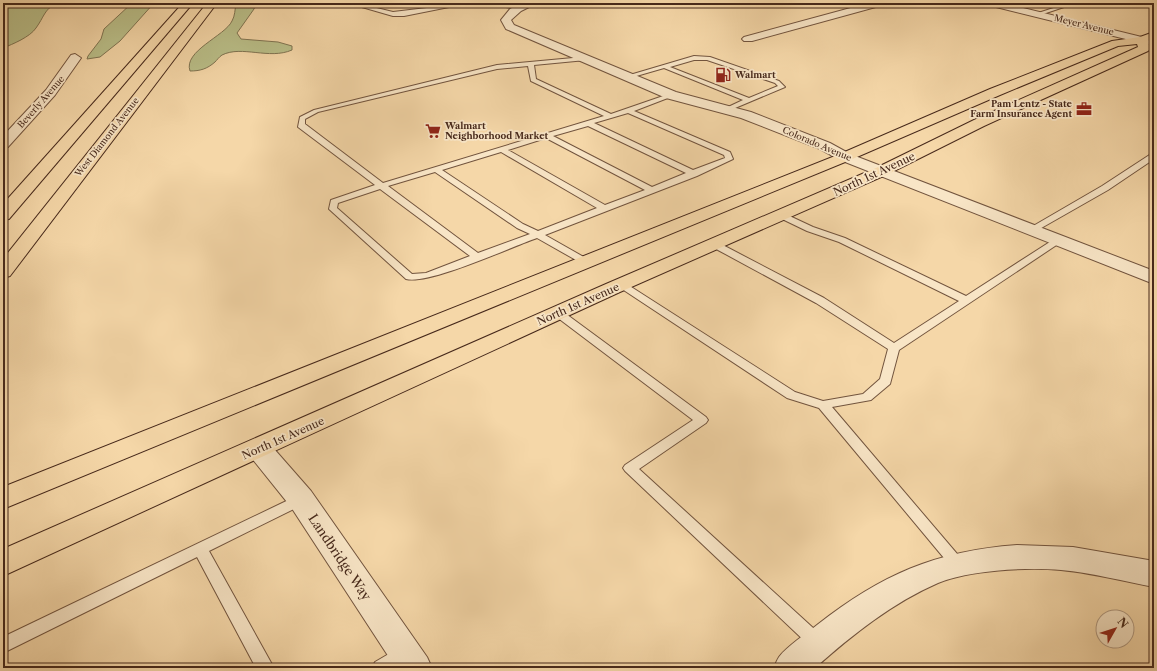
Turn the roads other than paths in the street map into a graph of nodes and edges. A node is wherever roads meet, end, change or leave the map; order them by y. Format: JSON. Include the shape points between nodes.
{"nodes":[{"id":1,"x":188,"y":3,"type":"edge"},
{"id":2,"x":212,"y":3,"type":"edge"},
{"id":3,"x":350,"y":3,"type":"edge"},
{"id":4,"x":467,"y":3,"type":"edge"},
{"id":5,"x":486,"y":3,"type":"edge"},
{"id":6,"x":880,"y":3,"type":"edge"},
{"id":7,"x":991,"y":3,"type":"edge"},
{"id":8,"x":1074,"y":3,"type":"edge"},
{"id":9,"x":525,"y":5,"type":"edge"},
{"id":10,"x":1038,"y":14,"type":"junction"},
{"id":11,"x":748,"y":39,"type":"dead end"},
{"id":12,"x":1150,"y":39,"type":"edge"},
{"id":13,"x":75,"y":58,"type":"dead end"},
{"id":14,"x":584,"y":59,"type":"junction"},
{"id":15,"x":531,"y":65,"type":"junction"},
{"id":16,"x":728,"y":65,"type":"junction"},
{"id":17,"x":663,"y":66,"type":"junction"},
{"id":18,"x":720,"y":67,"type":"dead end"},
{"id":19,"x":743,"y":70,"type":"junction"},
{"id":20,"x":735,"y":72,"type":"dead end"},
{"id":21,"x":699,"y":73,"type":"dead end"},
{"id":22,"x":758,"y":75,"type":"junction"},
{"id":23,"x":689,"y":76,"type":"junction"},
{"id":24,"x":626,"y":77,"type":"junction"},
{"id":25,"x":749,"y":77,"type":"dead end"},
{"id":26,"x":714,"y":79,"type":"dead end"},
{"id":27,"x":703,"y":82,"type":"junction"},
{"id":28,"x":728,"y":84,"type":"dead end"},
{"id":29,"x":717,"y":88,"type":"junction"},
{"id":30,"x":671,"y":95,"type":"junction"},
{"id":31,"x":748,"y":100,"type":"junction"},
{"id":32,"x":728,"y":109,"type":"junction"},
{"id":33,"x":628,"y":111,"type":"junction"},
{"id":34,"x":610,"y":116,"type":"junction"},
{"id":35,"x":588,"y":123,"type":"junction"},
{"id":36,"x":547,"y":136,"type":"junction"},
{"id":37,"x":3,"y":144,"type":"edge"},
{"id":38,"x":503,"y":150,"type":"junction"},
{"id":39,"x":1154,"y":156,"type":"edge"},
{"id":40,"x":845,"y":157,"type":"junction"},
{"id":41,"x":437,"y":170,"type":"junction"},
{"id":42,"x":882,"y":171,"type":"junction"},
{"id":43,"x":694,"y":174,"type":"junction"},
{"id":44,"x":382,"y":186,"type":"junction"},
{"id":45,"x":652,"y":190,"type":"junction"},
{"id":46,"x":605,"y":209,"type":"junction"},
{"id":47,"x":3,"y":214,"type":"edge"},
{"id":48,"x":781,"y":215,"type":"junction"},
{"id":49,"x":1033,"y":229,"type":"junction"},
{"id":50,"x":537,"y":235,"type":"junction"},
{"id":51,"x":1059,"y":240,"type":"junction"},
{"id":52,"x":714,"y":244,"type":"junction"},
{"id":53,"x":477,"y":257,"type":"junction"},
{"id":54,"x":586,"y":262,"type":"junction"},
{"id":55,"x":3,"y":272,"type":"edge"},
{"id":56,"x":1154,"y":278,"type":"edge"},
{"id":57,"x":621,"y":284,"type":"junction"},
{"id":58,"x":965,"y":300,"type":"junction"},
{"id":59,"x":558,"y":313,"type":"junction"},
{"id":60,"x":894,"y":348,"type":"junction"},
{"id":61,"x":823,"y":404,"type":"junction"},
{"id":62,"x":259,"y":449,"type":"junction"},
{"id":63,"x":3,"y":498,"type":"edge"},
{"id":64,"x":301,"y":499,"type":"junction"},
{"id":65,"x":200,"y":549,"type":"junction"},
{"id":66,"x":3,"y":564,"type":"edge"},
{"id":67,"x":959,"y":566,"type":"junction"},
{"id":68,"x":1154,"y":574,"type":"edge"},
{"id":69,"x":819,"y":643,"type":"junction"},
{"id":70,"x":3,"y":646,"type":"edge"},
{"id":71,"x":400,"y":663,"type":"edge"},
{"id":72,"x":265,"y":668,"type":"edge"},
{"id":73,"x":791,"y":668,"type":"edge"}],
"edges":[{"from":1,"to":47,"type":"main road"},
{"from":2,"to":55,"type":"main road","name":"West Diamond Avenue"},
{"from":3,"to":4,"type":"lane","via":[[392,14],[404,14]]},
{"from":5,"to":9,"type":"lane"},
{"from":6,"to":11,"type":"street"},
{"from":7,"to":10,"type":"street","name":"Meyer Avenue"},
{"from":8,"to":10,"type":"lane"},
{"from":9,"to":14,"type":"street","name":"Colorado Avenue","via":[[506,20],[510,27]]},
{"from":10,"to":12,"type":"street","name":"Meyer Avenue"},
{"from":12,"to":40,"type":"main road","via":[[1116,43]]},
{"from":12,"to":42,"type":"main road","name":"North 1st Avenue","via":[[1144,49],[979,123]]},
{"from":13,"to":37,"type":"street","name":"Beverly Avenue","via":[[55,88]]},
{"from":14,"to":15,"type":"lane"},
{"from":14,"to":24,"type":"street","name":"Colorado Avenue"},
{"from":15,"to":34,"type":"lane","via":[[534,80]]},
{"from":15,"to":44,"type":"lane","via":[[497,67],[465,74],[316,111],[302,118],[301,125]]},
{"from":16,"to":17,"type":"lane","via":[[708,58],[694,58]]},
{"from":16,"to":18,"type":"lane"},
{"from":16,"to":19,"type":"lane"},
{"from":17,"to":23,"type":"lane"},
{"from":17,"to":24,"type":"lane"},
{"from":19,"to":20,"type":"lane"},
{"from":19,"to":22,"type":"lane"},
{"from":21,"to":23,"type":"lane"},
{"from":22,"to":25,"type":"lane"},
{"from":22,"to":31,"type":"lane","via":[[777,82],[782,87]]},
{"from":23,"to":27,"type":"lane"},
{"from":24,"to":30,"type":"street","name":"Colorado Avenue"},
{"from":26,"to":27,"type":"lane"},
{"from":27,"to":29,"type":"lane"},
{"from":28,"to":29,"type":"lane"},
{"from":29,"to":31,"type":"lane"},
{"from":30,"to":32,"type":"street","name":"Colorado Avenue"},
{"from":30,"to":33,"type":"lane"},
{"from":31,"to":32,"type":"lane"},
{"from":32,"to":40,"type":"street","name":"Colorado Avenue","via":[[825,146]]},
{"from":33,"to":34,"type":"lane"},
{"from":33,"to":43,"type":"lane","via":[[727,154],[729,159]]},
{"from":34,"to":35,"type":"lane"},
{"from":35,"to":36,"type":"lane"},
{"from":35,"to":43,"type":"lane"},
{"from":36,"to":38,"type":"lane"},
{"from":36,"to":45,"type":"lane"},
{"from":38,"to":41,"type":"lane"},
{"from":38,"to":46,"type":"lane"},
{"from":39,"to":49,"type":"lane","via":[[1105,188]]},
{"from":40,"to":42,"type":"street","name":"Colorado Avenue"},
{"from":40,"to":54,"type":"main road"},
{"from":41,"to":44,"type":"lane"},
{"from":41,"to":50,"type":"lane"},
{"from":42,"to":48,"type":"main road","name":"North 1st Avenue"},
{"from":42,"to":49,"type":"street","name":"Colorado Avenue"},
{"from":43,"to":45,"type":"lane"},
{"from":44,"to":53,"type":"lane"},
{"from":44,"to":53,"type":"lane","via":[[334,202],[333,209],[410,277],[427,276]]},
{"from":45,"to":46,"type":"lane"},
{"from":46,"to":50,"type":"lane"},
{"from":48,"to":52,"type":"main road","name":"North 1st Avenue"},
{"from":48,"to":58,"type":"lane","via":[[842,240]]},
{"from":49,"to":51,"type":"street","name":"Colorado Avenue"},
{"from":50,"to":53,"type":"lane"},
{"from":50,"to":54,"type":"lane"},
{"from":51,"to":56,"type":"street","name":"Colorado Avenue"},
{"from":51,"to":58,"type":"lane"},
{"from":52,"to":57,"type":"main road","name":"North 1st Avenue"},
{"from":52,"to":60,"type":"lane","via":[[868,329]]},
{"from":54,"to":63,"type":"main road"},
{"from":57,"to":59,"type":"main road","name":"North 1st Avenue"},
{"from":57,"to":61,"type":"lane","via":[[791,395]]},
{"from":58,"to":60,"type":"lane"},
{"from":59,"to":62,"type":"main road","name":"North 1st Avenue"},
{"from":59,"to":69,"type":"lane","via":[[702,420],[630,468]]},
{"from":60,"to":61,"type":"lane","via":[[886,380],[867,398]]},
{"from":61,"to":67,"type":"lane"},
{"from":62,"to":64,"type":"street","name":"Landbridge Way"},
{"from":62,"to":66,"type":"main road","name":"North 1st Avenue"},
{"from":64,"to":65,"type":"lane"},
{"from":64,"to":71,"type":"street","name":"Landbridge Way"},
{"from":65,"to":70,"type":"lane"},
{"from":65,"to":72,"type":"lane"},
{"from":67,"to":68,"type":"street","via":[[1010,558],[1048,557]]},
{"from":67,"to":69,"type":"street","via":[[929,574],[892,591],[860,611]]},
{"from":69,"to":73,"type":"street"}]}
